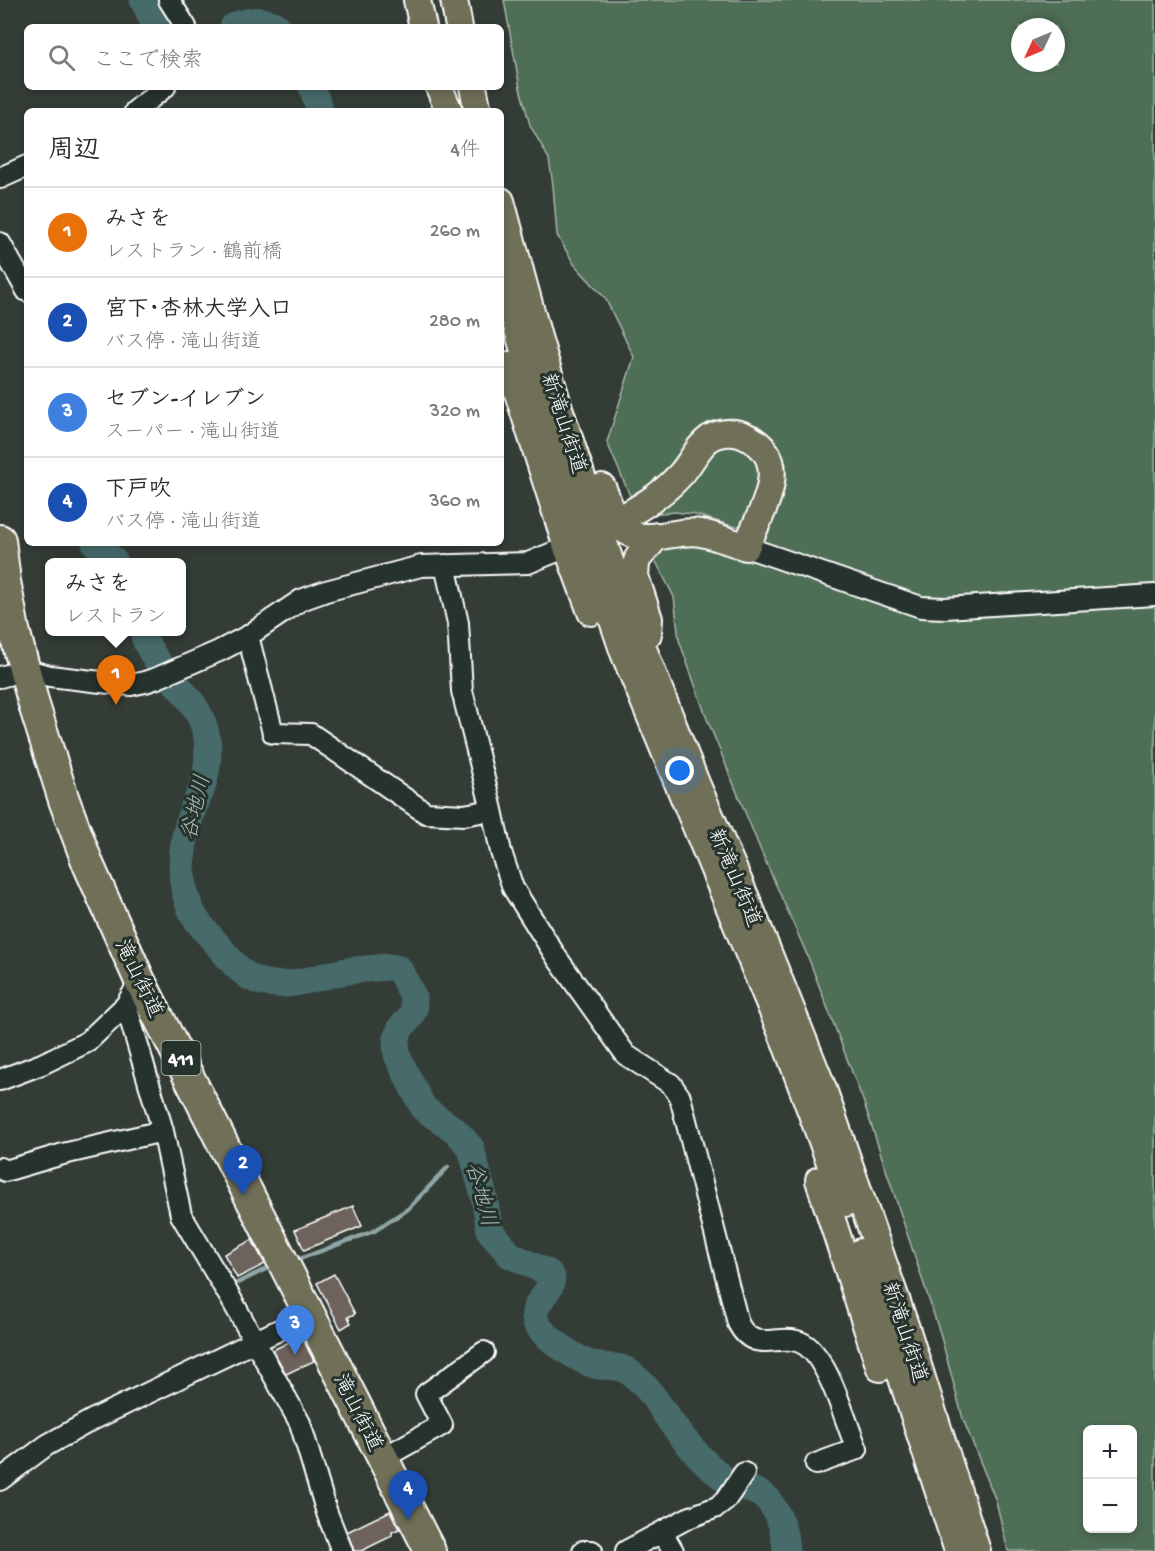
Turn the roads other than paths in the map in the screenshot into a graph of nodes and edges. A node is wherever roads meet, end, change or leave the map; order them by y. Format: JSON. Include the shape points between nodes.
{"nodes":[{"id":1,"x":170,"y":0,"type":"edge"},
{"id":2,"x":417,"y":0,"type":"edge"},
{"id":3,"x":435,"y":0,"type":"edge"},
{"id":4,"x":454,"y":0,"type":"edge"},
{"id":5,"x":184,"y":24,"type":"edge"},
{"id":6,"x":422,"y":24,"type":"edge"},
{"id":7,"x":440,"y":24,"type":"edge"},
{"id":8,"x":458,"y":24,"type":"edge"},
{"id":9,"x":161,"y":90,"type":"edge"},
{"id":10,"x":440,"y":90,"type":"edge"},
{"id":11,"x":454,"y":90,"type":"edge"},
{"id":12,"x":474,"y":90,"type":"edge"},
{"id":13,"x":139,"y":108,"type":"edge"},
{"id":14,"x":449,"y":108,"type":"edge"},
{"id":15,"x":458,"y":108,"type":"edge"},
{"id":16,"x":477,"y":108,"type":"edge"},
{"id":17,"x":24,"y":167,"type":"edge"},
{"id":18,"x":0,"y":178,"type":"edge"},
{"id":19,"x":504,"y":212,"type":"edge"},
{"id":20,"x":0,"y":243,"type":"edge"},
{"id":21,"x":504,"y":282,"type":"edge"},
{"id":22,"x":24,"y":286,"type":"edge"},
{"id":23,"x":504,"y":349,"type":"edge"},
{"id":24,"x":559,"y":408,"type":"junction"},
{"id":25,"x":627,"y":515,"type":"dead end"},
{"id":26,"x":657,"y":536,"type":"junction"},
{"id":27,"x":0,"y":540,"type":"edge"},
{"id":28,"x":571,"y":545,"type":"junction"},
{"id":29,"x":746,"y":547,"type":"junction"},
{"id":30,"x":445,"y":565,"type":"junction"},
{"id":31,"x":2,"y":581,"type":"edge"},
{"id":32,"x":1155,"y":595,"type":"edge"},
{"id":33,"x":248,"y":636,"type":"junction"},
{"id":34,"x":647,"y":659,"type":"junction"},
{"id":35,"x":13,"y":674,"type":"edge"},
{"id":36,"x":492,"y":810,"type":"junction"},
{"id":37,"x":133,"y":993,"type":"junction"},
{"id":38,"x":785,"y":1041,"type":"junction"},
{"id":39,"x":0,"y":1080,"type":"edge"},
{"id":40,"x":802,"y":1086,"type":"junction"},
{"id":41,"x":164,"y":1131,"type":"junction"},
{"id":42,"x":0,"y":1168,"type":"edge"},
{"id":43,"x":310,"y":1315,"type":"junction"},
{"id":44,"x":254,"y":1341,"type":"junction"},
{"id":45,"x":484,"y":1352,"type":"dead end"},
{"id":46,"x":383,"y":1458,"type":"junction"},
{"id":47,"x":816,"y":1464,"type":"dead end"},
{"id":48,"x":0,"y":1480,"type":"edge"},
{"id":49,"x":738,"y":1480,"type":"dead end"},
{"id":50,"x":662,"y":1532,"type":"junction"},
{"id":51,"x":342,"y":1551,"type":"edge"},
{"id":52,"x":430,"y":1551,"type":"edge"},
{"id":53,"x":583,"y":1551,"type":"edge"},
{"id":54,"x":592,"y":1551,"type":"edge"},
{"id":55,"x":626,"y":1551,"type":"edge"},
{"id":56,"x":673,"y":1551,"type":"edge"},
{"id":57,"x":939,"y":1551,"type":"edge"},
{"id":58,"x":958,"y":1551,"type":"edge"},
{"id":59,"x":978,"y":1551,"type":"edge"}],
"edges":[{"from":1,"to":5,"type":"street"},
{"from":2,"to":6,"type":"main road"},
{"from":3,"to":7,"type":"main road"},
{"from":4,"to":8,"type":"main road"},
{"from":9,"to":13,"type":"street"},
{"from":10,"to":14,"type":"main road"},
{"from":11,"to":15,"type":"main road"},
{"from":12,"to":16,"type":"main road"},
{"from":17,"to":18,"type":"street"},
{"from":19,"to":24,"type":"main road","name":"新滝山街道"},
{"from":20,"to":22,"type":"street"},
{"from":21,"to":38,"type":"main road","name":"新滝山街道","via":[[538,403],[624,653]]},
{"from":23,"to":28,"type":"main road"},
{"from":24,"to":26,"type":"main road","via":[[619,524],[629,533]]},
{"from":24,"to":34,"type":"main road","name":"新滝山街道"},
{"from":25,"to":29,"type":"main road","via":[[668,488],[712,437],[741,434],[765,448],[773,476]]},
{"from":26,"to":29,"type":"main road","via":[[700,532]]},
{"from":26,"to":34,"type":"main road","via":[[638,558],[635,576],[649,619]]},
{"from":27,"to":31,"type":"highway","name":"滝山街道","number":"411"},
{"from":28,"to":30,"type":"street","via":[[528,564]]},
{"from":28,"to":38,"type":"main road","via":[[660,788],[726,944]]},
{"from":29,"to":32,"type":"street","via":[[921,607]]},
{"from":30,"to":33,"type":"street","via":[[421,566],[301,600]]},
{"from":30,"to":36,"type":"street","via":[[459,633],[462,691]]},
{"from":31,"to":35,"type":"highway","name":"滝山街道","number":"411","via":[[14,630]]},
{"from":33,"to":35,"type":"street","via":[[157,678],[131,685]]},
{"from":33,"to":36,"type":"street","via":[[273,733],[311,734],[426,813],[464,815]]},
{"from":34,"to":59,"type":"main road","name":"新滝山街道","via":[[818,1076]]},
{"from":35,"to":37,"type":"highway","name":"滝山街道","number":"411","via":[[34,705]]},
{"from":36,"to":47,"type":"street","via":[[513,888],[557,958],[626,1055],[670,1084],[680,1097],[743,1334],[751,1340],[792,1340],[804,1344],[825,1369],[857,1449]]},
{"from":37,"to":39,"type":"street","via":[[87,1042]]},
{"from":37,"to":41,"type":"street"},
{"from":37,"to":43,"type":"highway","name":"滝山街道","number":"411"},
{"from":38,"to":40,"type":"main road","name":"新滝山街道"},
{"from":40,"to":57,"type":"main road","via":[[801,1131]]},
{"from":40,"to":58,"type":"main road","name":"新滝山街道","via":[[852,1224]]},
{"from":41,"to":42,"type":"street","via":[[14,1169]]},
{"from":41,"to":44,"type":"street","via":[[181,1215]]},
{"from":43,"to":44,"type":"street"},
{"from":43,"to":46,"type":"highway","name":"滝山街道","number":"411"},
{"from":44,"to":48,"type":"street","via":[[74,1430]]},
{"from":44,"to":51,"type":"street","via":[[300,1423]]},
{"from":45,"to":46,"type":"street","via":[[426,1394],[442,1425]]},
{"from":46,"to":52,"type":"highway","name":"滝山街道","number":"411"},
{"from":49,"to":50,"type":"street","via":[[717,1507]]},
{"from":50,"to":55,"type":"street"},
{"from":50,"to":56,"type":"street"},
{"from":53,"to":54,"type":"street"}]}
